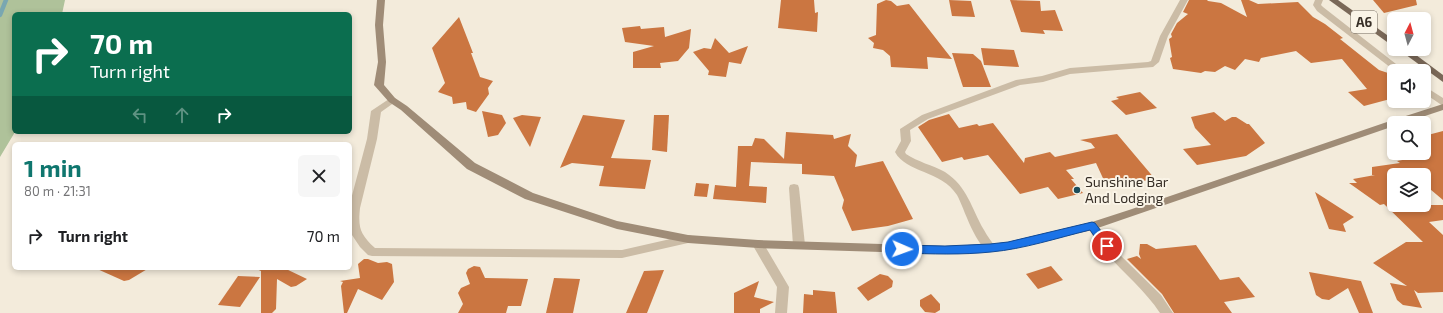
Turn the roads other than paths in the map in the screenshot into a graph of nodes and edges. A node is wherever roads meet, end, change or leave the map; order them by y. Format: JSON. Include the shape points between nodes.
{"nodes":[{"id":1,"x":381,"y":0,"type":"edge"},
{"id":2,"x":1184,"y":0,"type":"edge"},
{"id":3,"x":1319,"y":0,"type":"edge"},
{"id":4,"x":1333,"y":0,"type":"edge"},
{"id":5,"x":1387,"y":39,"type":"edge"},
{"id":6,"x":1412,"y":56,"type":"edge"},
{"id":7,"x":1392,"y":64,"type":"edge"},
{"id":8,"x":1443,"y":79,"type":"edge"},
{"id":9,"x":1431,"y":94,"type":"edge"},
{"id":10,"x":392,"y":100,"type":"junction"},
{"id":11,"x":1443,"y":103,"type":"edge"},
{"id":12,"x":1443,"y":107,"type":"edge"},
{"id":13,"x":794,"y":188,"type":"dead end"},
{"id":14,"x":1092,"y":226,"type":"junction"},
{"id":15,"x":688,"y":239,"type":"junction"},
{"id":16,"x":758,"y":244,"type":"junction"},
{"id":17,"x":799,"y":245,"type":"junction"},
{"id":18,"x":990,"y":248,"type":"junction"},
{"id":19,"x":781,"y":313,"type":"edge"},
{"id":20,"x":1167,"y":313,"type":"edge"}],
"edges":[{"from":1,"to":10,"type":"street","via":[[382,62],[379,84]]},
{"from":2,"to":18,"type":"street","via":[[1164,36],[1155,62],[1150,65],[1070,70],[1043,79],[1011,84],[956,107],[926,116],[905,129],[906,141],[900,152],[902,156],[940,174],[956,187]]},
{"from":3,"to":7,"type":"street","via":[[1317,5],[1320,10]]},
{"from":4,"to":5,"type":"main road","number":"A6"},
{"from":6,"to":8,"type":"main road"},
{"from":9,"to":11,"type":"street"},
{"from":10,"to":15,"type":"street","via":[[471,166],[529,196],[617,225]]},
{"from":10,"to":15,"type":"street","via":[[376,112],[353,219],[359,239],[372,252],[622,254]]},
{"from":12,"to":14,"type":"street"},
{"from":13,"to":17,"type":"street"},
{"from":14,"to":18,"type":"street"},
{"from":14,"to":20,"type":"street","via":[[1114,256],[1156,298]]},
{"from":15,"to":16,"type":"street"},
{"from":16,"to":17,"type":"street"},
{"from":16,"to":19,"type":"street","via":[[783,287]]},
{"from":17,"to":18,"type":"street","via":[[945,250]]}]}
